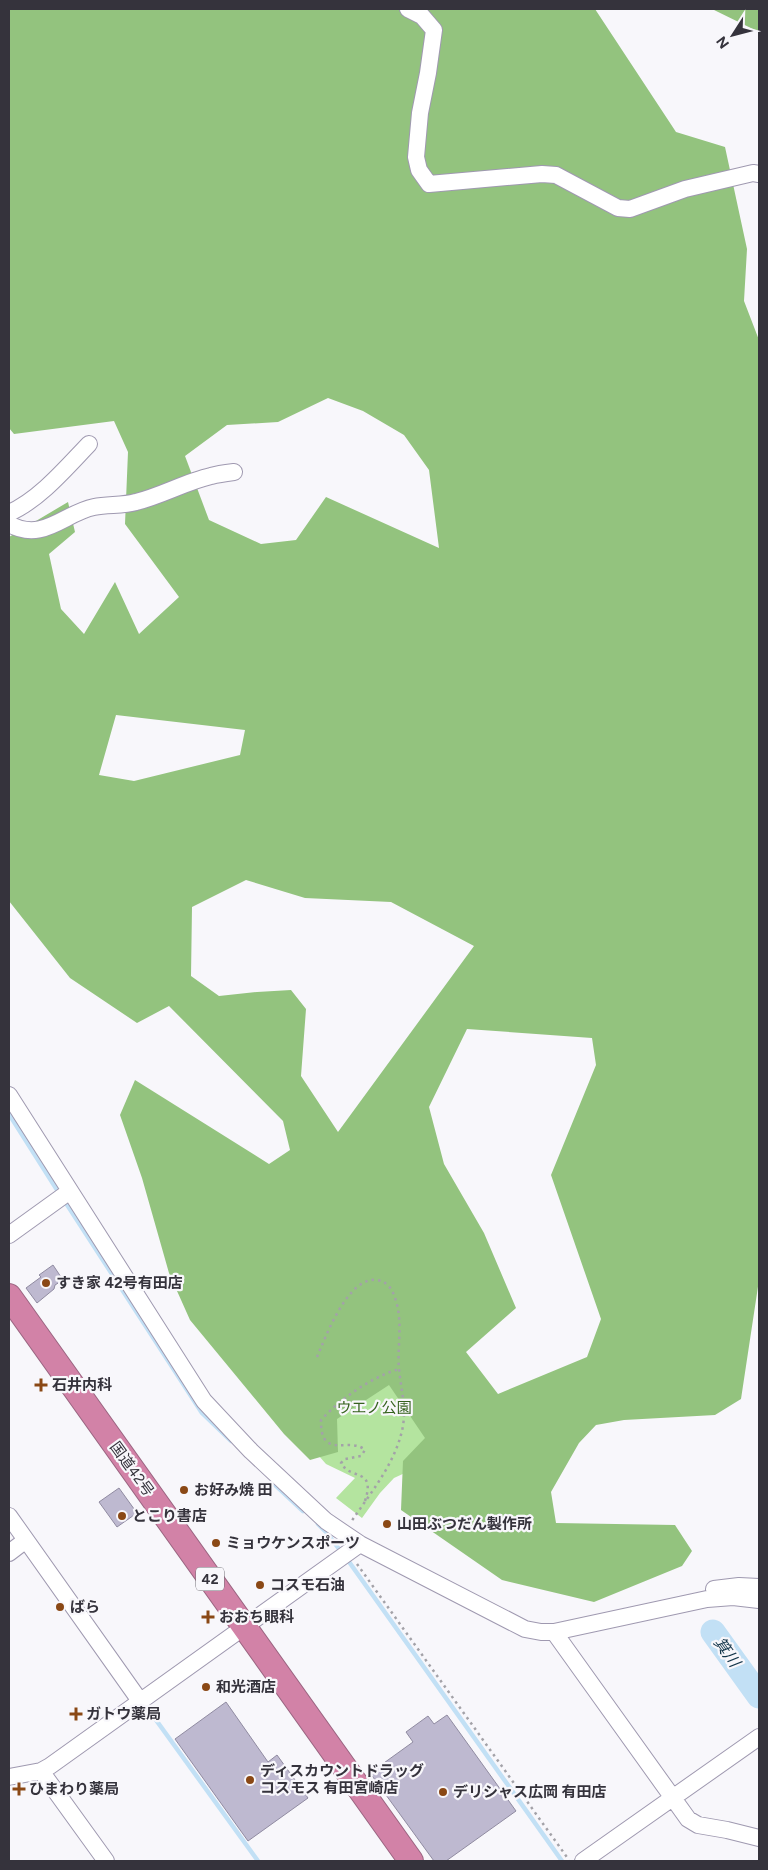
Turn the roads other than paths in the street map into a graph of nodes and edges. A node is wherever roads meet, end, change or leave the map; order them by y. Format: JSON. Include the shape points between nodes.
{"nodes":[{"id":1,"x":408,"y":9,"type":"edge"},
{"id":2,"x":759,"y":174,"type":"edge"},
{"id":3,"x":89,"y":444,"type":"dead end"},
{"id":4,"x":234,"y":472,"type":"dead end"},
{"id":5,"x":9,"y":513,"type":"edge"},
{"id":6,"x":9,"y":524,"type":"edge"},
{"id":7,"x":9,"y":1095,"type":"edge"},
{"id":8,"x":70,"y":1191,"type":"junction"},
{"id":9,"x":9,"y":1235,"type":"edge"},
{"id":10,"x":9,"y":1296,"type":"edge"},
{"id":11,"x":9,"y":1516,"type":"edge"},
{"id":12,"x":26,"y":1540,"type":"junction"},
{"id":13,"x":354,"y":1548,"type":"junction"},
{"id":14,"x":9,"y":1553,"type":"edge"},
{"id":15,"x":759,"y":1587,"type":"edge"},
{"id":16,"x":759,"y":1600,"type":"edge"},
{"id":17,"x":671,"y":1606,"type":"junction"},
{"id":18,"x":244,"y":1626,"type":"junction"},
{"id":19,"x":554,"y":1632,"type":"junction"},
{"id":20,"x":140,"y":1701,"type":"junction"},
{"id":21,"x":759,"y":1737,"type":"edge"},
{"id":22,"x":41,"y":1771,"type":"junction"},
{"id":23,"x":9,"y":1777,"type":"edge"},
{"id":24,"x":674,"y":1798,"type":"junction"},
{"id":25,"x":759,"y":1838,"type":"edge"},
{"id":26,"x":106,"y":1861,"type":"edge"},
{"id":27,"x":411,"y":1861,"type":"edge"},
{"id":28,"x":583,"y":1861,"type":"edge"}],
"edges":[{"from":1,"to":2,"type":"street","via":[[422,16],[434,30],[416,157],[419,170],[429,184],[556,175],[618,208],[630,209],[685,189]]},
{"from":3,"to":5,"type":"street","via":[[35,498]]},
{"from":4,"to":6,"type":"street","via":[[210,476],[137,502],[95,507],[37,530],[22,530]]},
{"from":7,"to":8,"type":"street"},
{"from":8,"to":9,"type":"street"},
{"from":8,"to":13,"type":"street","via":[[204,1401],[251,1451],[344,1534]]},
{"from":10,"to":18,"type":"highway","name":"国道42号","number":"42"},
{"from":11,"to":12,"type":"street"},
{"from":12,"to":14,"type":"street"},
{"from":12,"to":20,"type":"street"},
{"from":13,"to":18,"type":"street"},
{"from":13,"to":19,"type":"street","via":[[519,1626],[534,1632]]},
{"from":15,"to":17,"type":"street","via":[[719,1588]]},
{"from":16,"to":17,"type":"street","via":[[722,1598]]},
{"from":17,"to":19,"type":"street"},
{"from":18,"to":20,"type":"street"},
{"from":18,"to":27,"type":"highway","name":"国道42号","number":"42"},
{"from":19,"to":24,"type":"street"},
{"from":20,"to":22,"type":"street"},
{"from":21,"to":24,"type":"street"},
{"from":22,"to":23,"type":"street"},
{"from":22,"to":26,"type":"street"},
{"from":24,"to":25,"type":"street","via":[[693,1823]]},
{"from":24,"to":28,"type":"street"}]}
